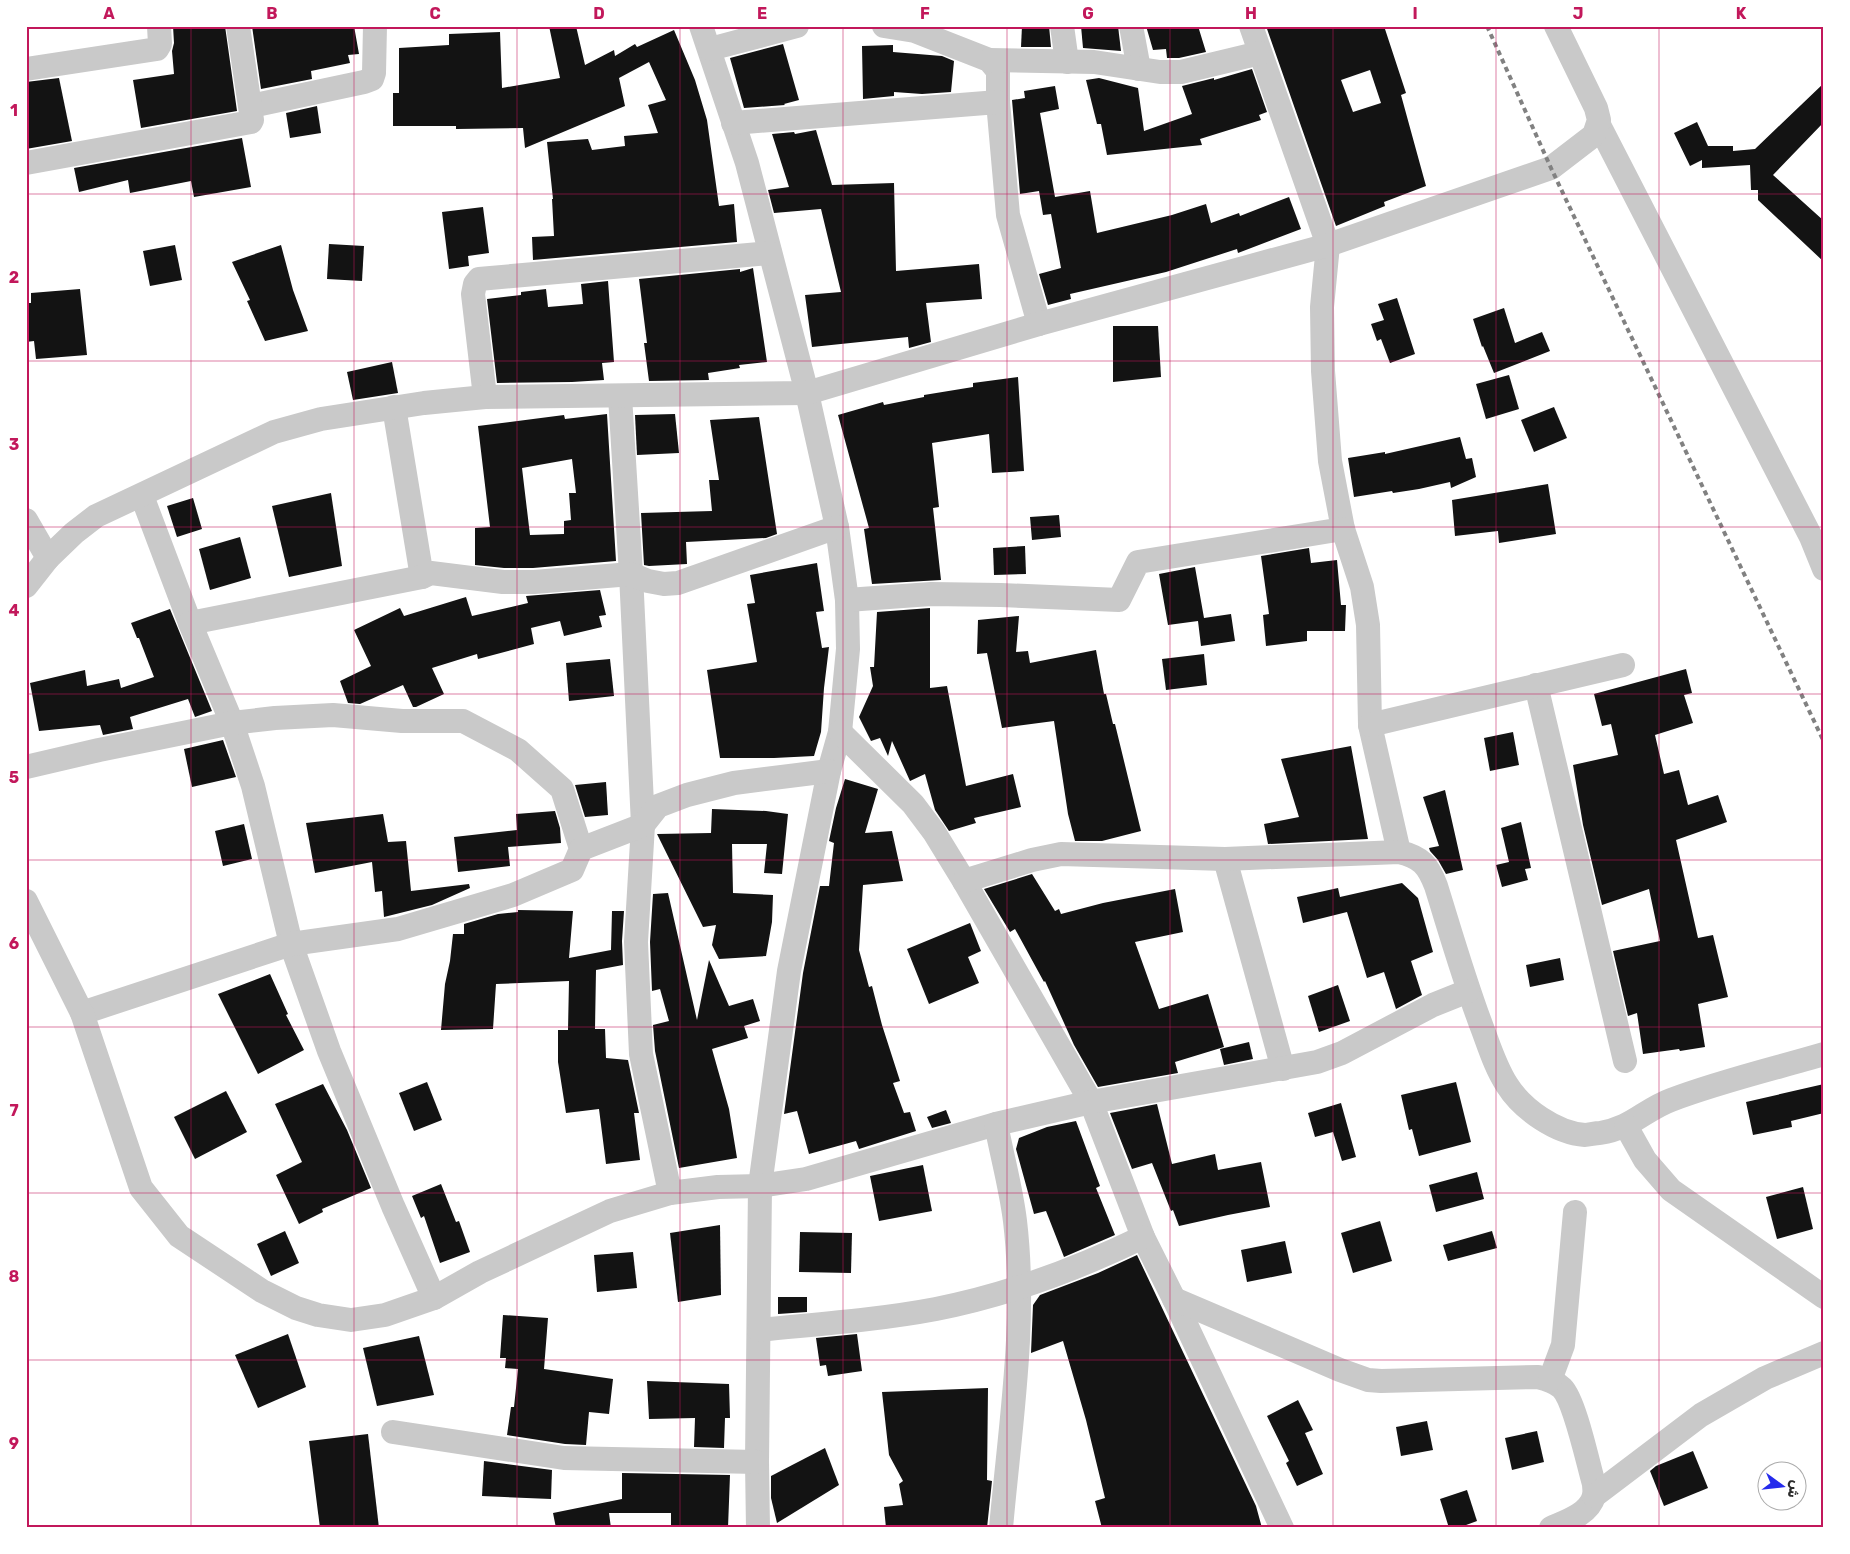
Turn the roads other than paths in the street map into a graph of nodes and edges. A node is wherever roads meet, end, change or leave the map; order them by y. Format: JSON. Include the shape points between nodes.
{"nodes":[{"id":1,"x":159,"y":26,"type":"edge"},
{"id":2,"x":238,"y":26,"type":"edge"},
{"id":3,"x":375,"y":26,"type":"edge"},
{"id":4,"x":701,"y":26,"type":"edge"},
{"id":5,"x":797,"y":26,"type":"edge"},
{"id":6,"x":884,"y":26,"type":"edge"},
{"id":7,"x":1062,"y":26,"type":"edge"},
{"id":8,"x":1131,"y":26,"type":"edge"},
{"id":9,"x":1251,"y":26,"type":"edge"},
{"id":10,"x":1556,"y":26,"type":"edge"},
{"id":11,"x":710,"y":48,"type":"junction"},
{"id":12,"x":1260,"y":53,"type":"junction"},
{"id":13,"x":989,"y":60,"type":"junction"},
{"id":14,"x":1067,"y":62,"type":"junction"},
{"id":15,"x":26,"y":69,"type":"edge"},
{"id":16,"x":1139,"y":69,"type":"junction"},
{"id":17,"x":998,"y":102,"type":"junction"},
{"id":18,"x":251,"y":106,"type":"junction"},
{"id":19,"x":733,"y":122,"type":"junction"},
{"id":20,"x":1599,"y":125,"type":"junction"},
{"id":21,"x":26,"y":163,"type":"edge"},
{"id":22,"x":1328,"y":245,"type":"junction"},
{"id":23,"x":770,"y":253,"type":"junction"},
{"id":24,"x":1040,"y":324,"type":"junction"},
{"id":25,"x":807,"y":393,"type":"junction"},
{"id":26,"x":620,"y":396,"type":"junction"},
{"id":27,"x":485,"y":397,"type":"junction"},
{"id":28,"x":394,"y":407,"type":"junction"},
{"id":29,"x":142,"y":496,"type":"junction"},
{"id":30,"x":26,"y":520,"type":"edge"},
{"id":31,"x":837,"y":527,"type":"junction"},
{"id":32,"x":1343,"y":529,"type":"junction"},
{"id":33,"x":1818,"y":536,"type":"edge"},
{"id":34,"x":48,"y":558,"type":"junction"},
{"id":35,"x":1824,"y":569,"type":"edge"},
{"id":36,"x":631,"y":574,"type":"junction"},
{"id":37,"x":422,"y":577,"type":"junction"},
{"id":38,"x":26,"y":586,"type":"edge"},
{"id":39,"x":847,"y":600,"type":"junction"},
{"id":40,"x":190,"y":623,"type":"junction"},
{"id":41,"x":1623,"y":664,"type":"dead end"},
{"id":42,"x":1536,"y":686,"type":"junction"},
{"id":43,"x":232,"y":723,"type":"junction"},
{"id":44,"x":1370,"y":725,"type":"junction"},
{"id":45,"x":840,"y":732,"type":"junction"},
{"id":46,"x":26,"y":767,"type":"edge"},
{"id":47,"x":829,"y":771,"type":"junction"},
{"id":48,"x":642,"y":825,"type":"junction"},
{"id":49,"x":581,"y":849,"type":"junction"},
{"id":50,"x":1399,"y":852,"type":"junction"},
{"id":51,"x":1225,"y":859,"type":"junction"},
{"id":52,"x":964,"y":881,"type":"junction"},
{"id":53,"x":26,"y":901,"type":"edge"},
{"id":54,"x":291,"y":944,"type":"junction"},
{"id":55,"x":1468,"y":991,"type":"junction"},
{"id":56,"x":82,"y":1013,"type":"junction"},
{"id":57,"x":1824,"y":1054,"type":"edge"},
{"id":58,"x":1625,"y":1061,"type":"dead end"},
{"id":59,"x":1283,"y":1069,"type":"junction"},
{"id":60,"x":1092,"y":1102,"type":"junction"},
{"id":61,"x":996,"y":1124,"type":"junction"},
{"id":62,"x":1626,"y":1126,"type":"junction"},
{"id":63,"x":760,"y":1186,"type":"junction"},
{"id":64,"x":670,"y":1193,"type":"junction"},
{"id":65,"x":1574,"y":1212,"type":"dead end"},
{"id":66,"x":1144,"y":1237,"type":"junction"},
{"id":67,"x":1019,"y":1287,"type":"junction"},
{"id":68,"x":1824,"y":1297,"type":"edge"},
{"id":69,"x":434,"y":1298,"type":"junction"},
{"id":70,"x":1174,"y":1299,"type":"junction"},
{"id":71,"x":758,"y":1330,"type":"junction"},
{"id":72,"x":1824,"y":1353,"type":"edge"},
{"id":73,"x":1550,"y":1380,"type":"junction"},
{"id":74,"x":393,"y":1432,"type":"dead end"},
{"id":75,"x":757,"y":1462,"type":"junction"},
{"id":76,"x":1594,"y":1496,"type":"junction"},
{"id":77,"x":758,"y":1528,"type":"edge"},
{"id":78,"x":1001,"y":1528,"type":"edge"},
{"id":79,"x":1282,"y":1528,"type":"edge"},
{"id":80,"x":1551,"y":1528,"type":"edge"}],
"edges":[{"from":1,"to":15,"type":"street","via":[[158,49]]},
{"from":2,"to":18,"type":"street"},
{"from":3,"to":18,"type":"street","via":[[372,79]]},
{"from":4,"to":11,"type":"street"},
{"from":5,"to":11,"type":"street"},
{"from":6,"to":13,"type":"street","via":[[915,31]]},
{"from":7,"to":14,"type":"street"},
{"from":8,"to":16,"type":"street"},
{"from":9,"to":12,"type":"street"},
{"from":10,"to":20,"type":"street","via":[[1596,108]]},
{"from":11,"to":19,"type":"street"},
{"from":12,"to":16,"type":"street","via":[[1181,72]]},
{"from":12,"to":22,"type":"street"},
{"from":13,"to":14,"type":"street"},
{"from":13,"to":17,"type":"street","via":[[998,71]]},
{"from":14,"to":16,"type":"street","via":[[1094,62]]},
{"from":17,"to":19,"type":"street"},
{"from":17,"to":24,"type":"street","via":[[1008,215]]},
{"from":18,"to":21,"type":"street","via":[[250,122]]},
{"from":19,"to":23,"type":"street"},
{"from":20,"to":22,"type":"street","via":[[1589,140],[1551,168]]},
{"from":20,"to":33,"type":"street"},
{"from":22,"to":24,"type":"street"},
{"from":22,"to":32,"type":"street","via":[[1322,307],[1323,371],[1330,460]]},
{"from":23,"to":25,"type":"street"},
{"from":23,"to":27,"type":"street","via":[[480,280],[475,284],[473,294]]},
{"from":24,"to":25,"type":"street"},
{"from":25,"to":26,"type":"street"},
{"from":25,"to":31,"type":"street"},
{"from":26,"to":27,"type":"street"},
{"from":26,"to":36,"type":"street"},
{"from":27,"to":28,"type":"street"},
{"from":28,"to":29,"type":"street","via":[[321,418],[274,432]]},
{"from":28,"to":37,"type":"street"},
{"from":29,"to":34,"type":"street","via":[[96,516]]},
{"from":29,"to":40,"type":"street"},
{"from":30,"to":34,"type":"street"},
{"from":31,"to":36,"type":"street","via":[[678,583],[648,581]]},
{"from":31,"to":39,"type":"street"},
{"from":32,"to":39,"type":"street","via":[[1138,562],[1119,600],[931,594]]},
{"from":32,"to":44,"type":"street","via":[[1362,587],[1368,625]]},
{"from":33,"to":35,"type":"street"},
{"from":34,"to":38,"type":"street"},
{"from":36,"to":37,"type":"street","via":[[527,582],[475,580],[431,573]]},
{"from":36,"to":48,"type":"street"},
{"from":37,"to":40,"type":"street"},
{"from":39,"to":45,"type":"street","via":[[848,649]]},
{"from":40,"to":43,"type":"street"},
{"from":41,"to":42,"type":"street"},
{"from":42,"to":44,"type":"street"},
{"from":42,"to":58,"type":"street"},
{"from":43,"to":46,"type":"street"},
{"from":43,"to":49,"type":"street","via":[[333,715],[402,721],[463,721],[518,750],[562,788]]},
{"from":43,"to":54,"type":"street","via":[[253,786]]},
{"from":44,"to":50,"type":"street"},
{"from":45,"to":47,"type":"street"},
{"from":45,"to":52,"type":"street","via":[[913,804]]},
{"from":47,"to":48,"type":"street","via":[[734,783],[686,795],[658,806]]},
{"from":47,"to":63,"type":"street","via":[[789,972]]},
{"from":48,"to":49,"type":"street"},
{"from":48,"to":64,"type":"street","via":[[636,942],[640,1054]]},
{"from":49,"to":54,"type":"street","via":[[572,870],[513,895],[398,929]]},
{"from":50,"to":51,"type":"street"},
{"from":50,"to":55,"type":"street","via":[[1417,857],[1430,871]]},
{"from":51,"to":52,"type":"street","via":[[1061,854]]},
{"from":51,"to":59,"type":"street"},
{"from":52,"to":60,"type":"street"},
{"from":53,"to":56,"type":"street"},
{"from":54,"to":56,"type":"street"},
{"from":54,"to":69,"type":"street","via":[[329,1051]]},
{"from":55,"to":59,"type":"street","via":[[1433,1005],[1342,1053]]},
{"from":55,"to":62,"type":"street","via":[[1496,1066],[1523,1104],[1541,1119],[1585,1135]]},
{"from":56,"to":69,"type":"street","via":[[141,1188],[179,1236],[262,1291],[318,1315],[351,1320],[385,1315]]},
{"from":57,"to":62,"type":"street","via":[[1669,1101]]},
{"from":59,"to":60,"type":"street"},
{"from":60,"to":61,"type":"street"},
{"from":60,"to":66,"type":"street"},
{"from":61,"to":63,"type":"street","via":[[806,1179]]},
{"from":61,"to":67,"type":"street","via":[[1015,1220]]},
{"from":62,"to":68,"type":"street","via":[[1646,1160],[1671,1190]]},
{"from":63,"to":64,"type":"street"},
{"from":63,"to":71,"type":"street"},
{"from":64,"to":69,"type":"street","via":[[610,1211],[480,1272]]},
{"from":65,"to":73,"type":"street","via":[[1563,1345]]},
{"from":66,"to":67,"type":"street","via":[[1063,1273]]},
{"from":66,"to":70,"type":"street"},
{"from":67,"to":71,"type":"street","via":[[935,1309]]},
{"from":67,"to":78,"type":"street","via":[[1017,1352]]},
{"from":70,"to":73,"type":"street","via":[[1368,1380],[1538,1377]]},
{"from":70,"to":79,"type":"street"},
{"from":71,"to":75,"type":"street"},
{"from":72,"to":76,"type":"street","via":[[1765,1378],[1701,1415]]},
{"from":73,"to":76,"type":"street","via":[[1562,1388],[1570,1400],[1594,1484]]},
{"from":74,"to":75,"type":"street","via":[[564,1458]]},
{"from":75,"to":77,"type":"street"},
{"from":76,"to":80,"type":"street","via":[[1585,1510]]}]}
